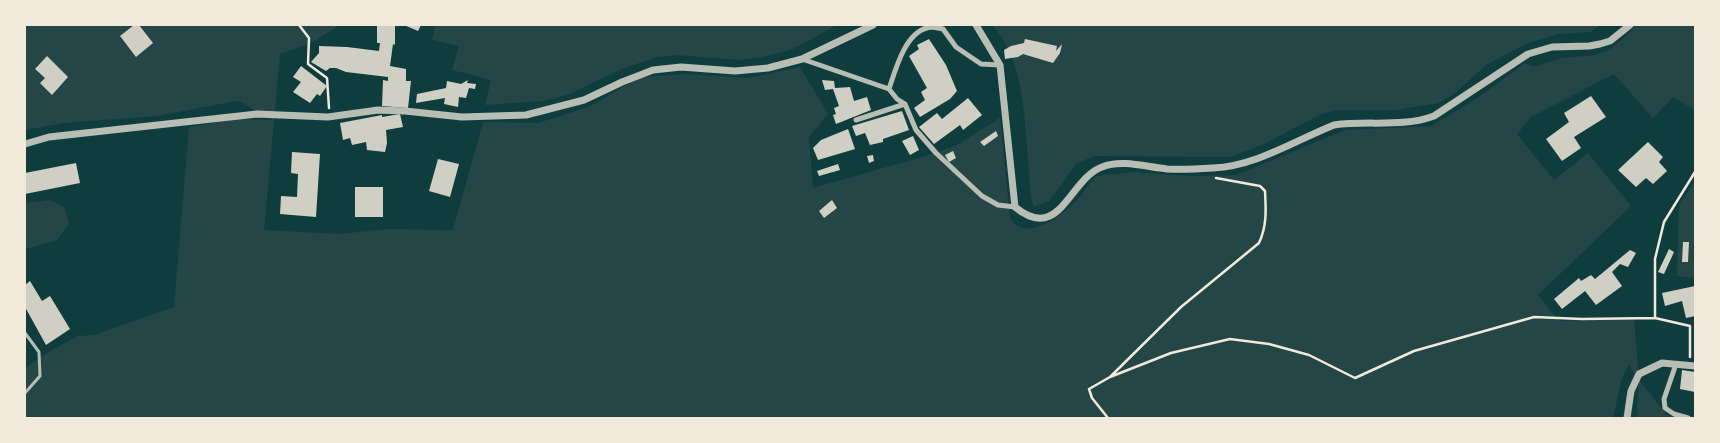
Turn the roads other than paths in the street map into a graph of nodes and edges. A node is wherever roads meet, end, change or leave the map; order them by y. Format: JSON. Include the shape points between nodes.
{"nodes":[{"id":1,"x":872,"y":25,"type":"edge"},
{"id":2,"x":976,"y":25,"type":"edge"},
{"id":3,"x":1630,"y":25,"type":"edge"},
{"id":4,"x":802,"y":60,"type":"junction"},
{"id":5,"x":1000,"y":65,"type":"junction"},
{"id":6,"x":889,"y":89,"type":"junction"},
{"id":7,"x":905,"y":104,"type":"junction"},
{"id":8,"x":856,"y":120,"type":"dead end"},
{"id":9,"x":25,"y":144,"type":"edge"},
{"id":10,"x":1016,"y":207,"type":"junction"},
{"id":11,"x":25,"y":333,"type":"edge"},
{"id":12,"x":1676,"y":364,"type":"junction"},
{"id":13,"x":1692,"y":366,"type":"edge"},
{"id":14,"x":25,"y":394,"type":"edge"},
{"id":15,"x":1627,"y":418,"type":"edge"},
{"id":16,"x":1688,"y":418,"type":"edge"}],
"edges":[{"from":1,"to":4,"type":"street"},
{"from":2,"to":5,"type":"street"},
{"from":3,"to":10,"type":"street","via":[[1610,41],[1600,44],[1552,47],[1528,54],[1425,120],[1334,125],[1252,162],[1214,168],[1168,169],[1117,164],[1101,167],[1053,215],[1034,218]]},
{"from":4,"to":6,"type":"street"},
{"from":4,"to":9,"type":"street","via":[[735,71],[681,67],[653,70],[584,100],[526,115],[462,117],[378,110],[328,117],[257,114],[49,137]]},
{"from":5,"to":6,"type":"street","via":[[981,64],[956,48],[943,29],[927,28],[912,38],[902,53]]},
{"from":5,"to":10,"type":"street"},
{"from":6,"to":7,"type":"street"},
{"from":7,"to":8,"type":"street"},
{"from":7,"to":10,"type":"street","via":[[916,130],[969,184],[998,205]]},
{"from":11,"to":14,"type":"lane","via":[[39,352],[40,376]]},
{"from":12,"to":13,"type":"street"},
{"from":12,"to":15,"type":"street","via":[[1662,363],[1639,374],[1631,390]]},
{"from":12,"to":16,"type":"street","via":[[1664,399],[1665,408]]}]}
